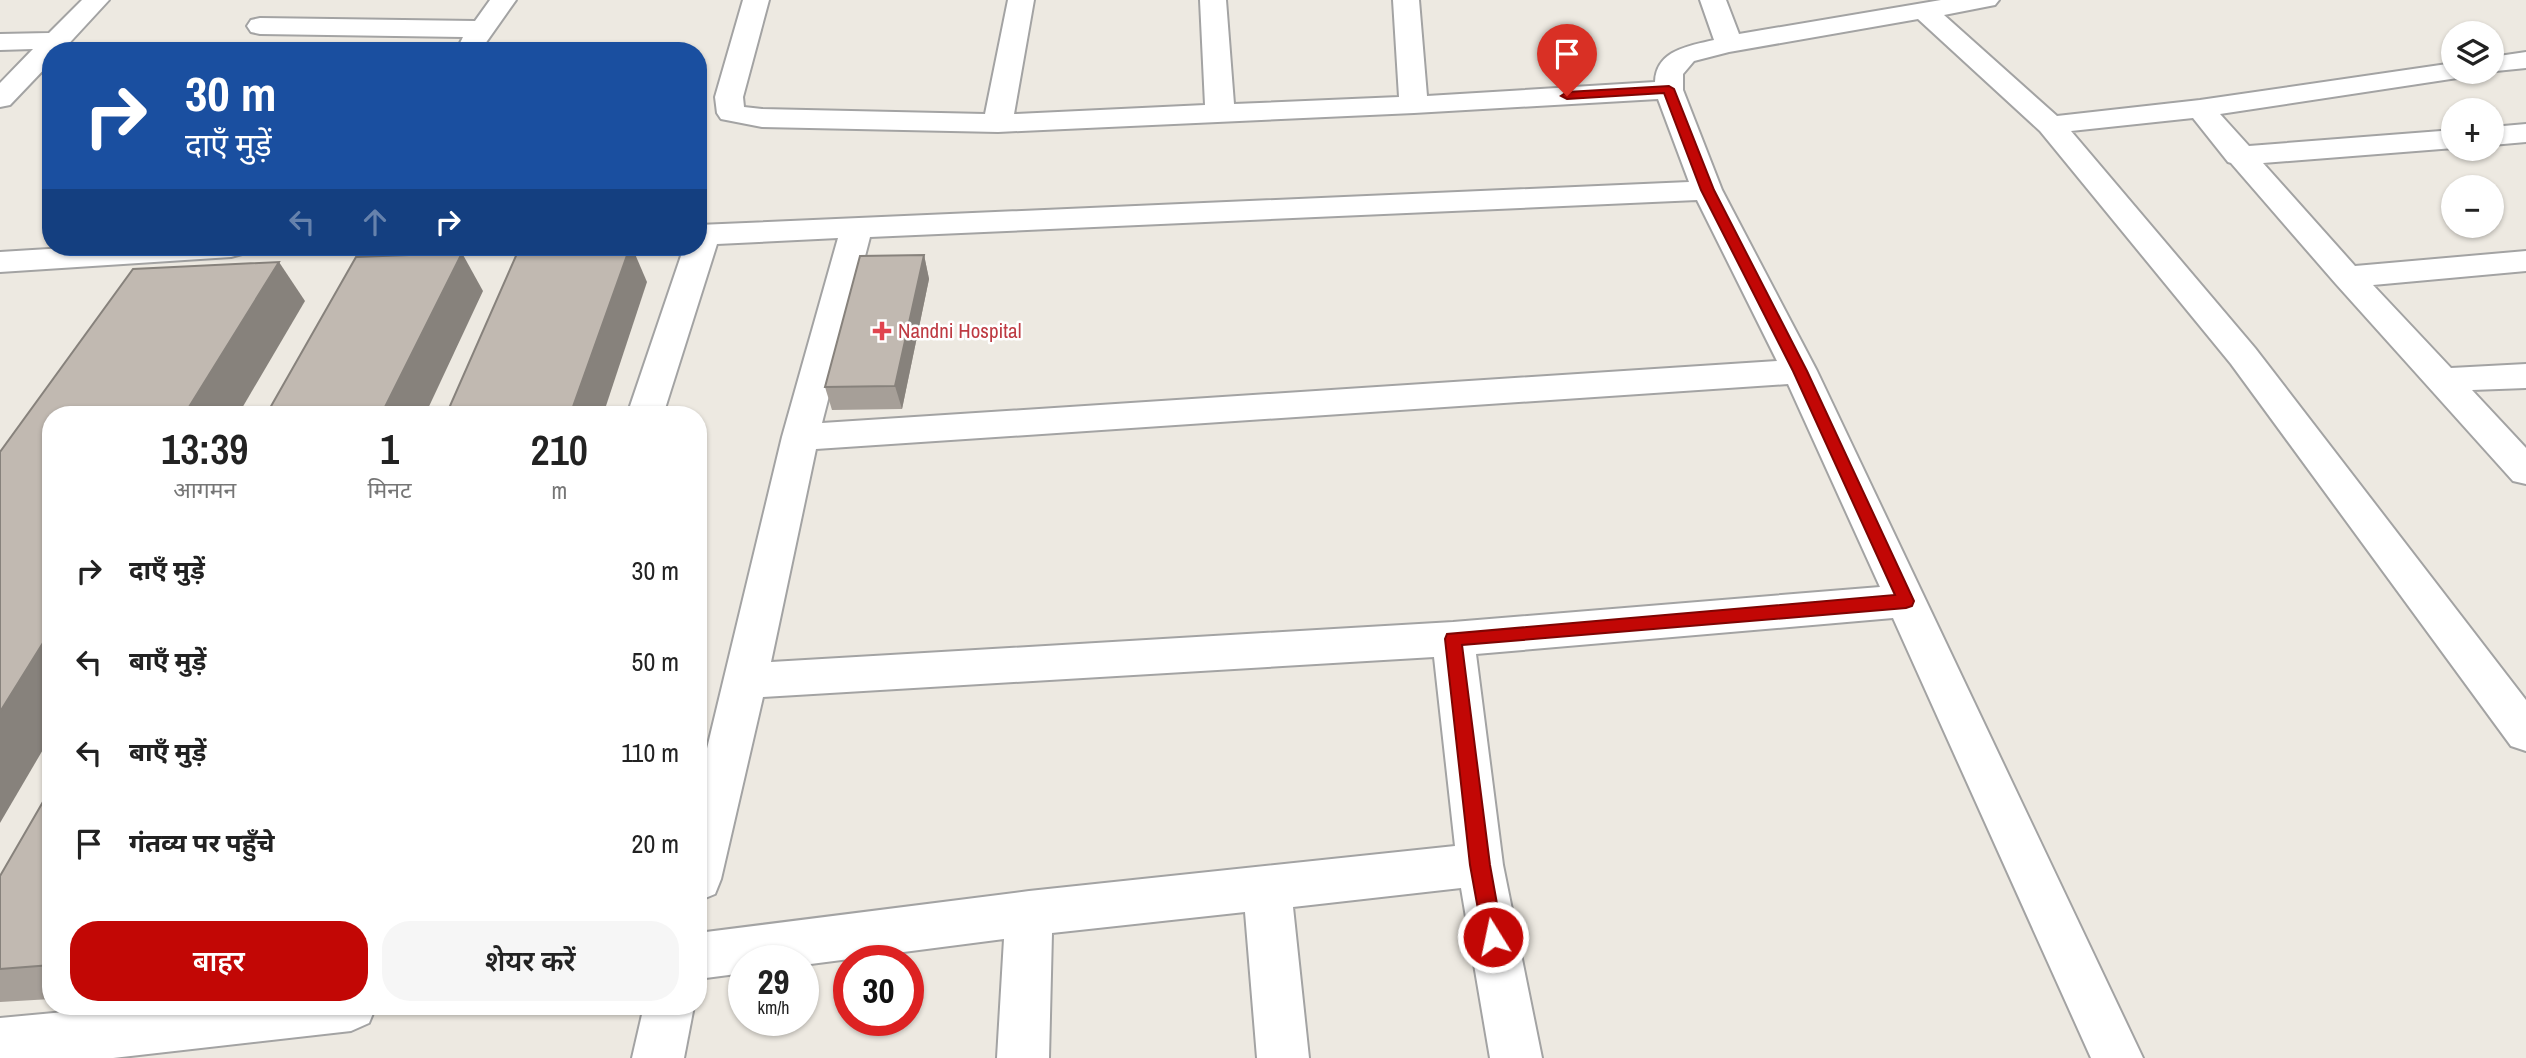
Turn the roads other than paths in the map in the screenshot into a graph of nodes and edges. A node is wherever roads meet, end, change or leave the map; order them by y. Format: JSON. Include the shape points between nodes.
{"nodes":[{"id":1,"x":96,"y":0,"type":"edge"},
{"id":2,"x":503,"y":0,"type":"edge"},
{"id":3,"x":756,"y":0,"type":"edge"},
{"id":4,"x":1021,"y":0,"type":"edge"},
{"id":5,"x":1213,"y":0,"type":"edge"},
{"id":6,"x":1406,"y":0,"type":"edge"},
{"id":7,"x":1713,"y":0,"type":"edge"},
{"id":8,"x":1986,"y":0,"type":"edge"},
{"id":9,"x":1924,"y":11,"type":"junction"},
{"id":10,"x":260,"y":26,"type":"dead end"},
{"id":11,"x":474,"y":40,"type":"edge"},
{"id":12,"x":57,"y":41,"type":"joint"},
{"id":13,"x":0,"y":42,"type":"edge"},
{"id":14,"x":1729,"y":44,"type":"junction"},
{"id":15,"x":42,"y":56,"type":"edge"},
{"id":16,"x":2526,"y":60,"type":"edge"},
{"id":17,"x":2504,"y":63,"type":"edge"},
{"id":18,"x":2441,"y":73,"type":"edge"},
{"id":19,"x":1669,"y":89,"type":"junction"},
{"id":20,"x":0,"y":99,"type":"edge"},
{"id":21,"x":1414,"y":105,"type":"junction"},
{"id":22,"x":2200,"y":109,"type":"junction"},
{"id":23,"x":1220,"y":113,"type":"junction"},
{"id":24,"x":998,"y":123,"type":"junction"},
{"id":25,"x":2050,"y":125,"type":"junction"},
{"id":26,"x":2526,"y":134,"type":"edge"},
{"id":27,"x":2504,"y":135,"type":"edge"},
{"id":28,"x":2441,"y":140,"type":"edge"},
{"id":29,"x":2238,"y":156,"type":"junction"},
{"id":30,"x":1707,"y":190,"type":"junction"},
{"id":31,"x":856,"y":229,"type":"junction"},
{"id":32,"x":707,"y":235,"type":"edge"},
{"id":33,"x":87,"y":256,"type":"edge"},
{"id":34,"x":184,"y":256,"type":"edge"},
{"id":35,"x":401,"y":256,"type":"edge"},
{"id":36,"x":694,"y":256,"type":"edge"},
{"id":37,"x":2526,"y":261,"type":"edge"},
{"id":38,"x":0,"y":262,"type":"edge"},
{"id":39,"x":2347,"y":277,"type":"junction"},
{"id":40,"x":165,"y":282,"type":"edge"},
{"id":41,"x":356,"y":331,"type":"edge"},
{"id":42,"x":1800,"y":371,"type":"junction"},
{"id":43,"x":2526,"y":376,"type":"edge"},
{"id":44,"x":2442,"y":380,"type":"junction"},
{"id":45,"x":648,"y":406,"type":"edge"},
{"id":46,"x":800,"y":437,"type":"junction"},
{"id":47,"x":2526,"y":471,"type":"edge"},
{"id":48,"x":1906,"y":601,"type":"junction"},
{"id":49,"x":1453,"y":639,"type":"junction"},
{"id":50,"x":746,"y":681,"type":"junction"},
{"id":51,"x":2526,"y":733,"type":"edge"},
{"id":52,"x":707,"y":842,"type":"edge"},
{"id":53,"x":1480,"y":865,"type":"junction"},
{"id":54,"x":1267,"y":887,"type":"junction"},
{"id":55,"x":1029,"y":913,"type":"junction"},
{"id":56,"x":707,"y":955,"type":"edge"},
{"id":57,"x":214,"y":1015,"type":"edge"},
{"id":58,"x":667,"y":1015,"type":"edge"},
{"id":59,"x":183,"y":1017,"type":"edge"},
{"id":60,"x":0,"y":1043,"type":"edge"},
{"id":61,"x":658,"y":1058,"type":"edge"},
{"id":62,"x":1023,"y":1058,"type":"edge"},
{"id":63,"x":1283,"y":1058,"type":"edge"},
{"id":64,"x":1516,"y":1058,"type":"edge"},
{"id":65,"x":2117,"y":1058,"type":"edge"}],
"edges":[{"from":1,"to":12,"type":"street"},
{"from":2,"to":11,"type":"street"},
{"from":3,"to":24,"type":"street","via":[[729,97],[731,113],[762,118]]},
{"from":4,"to":24,"type":"street"},
{"from":5,"to":23,"type":"street"},
{"from":6,"to":21,"type":"street"},
{"from":7,"to":14,"type":"street"},
{"from":8,"to":9,"type":"street"},
{"from":9,"to":14,"type":"street"},
{"from":9,"to":25,"type":"street"},
{"from":10,"to":11,"type":"street"},
{"from":12,"to":13,"type":"street"},
{"from":14,"to":19,"type":"street","via":[[1684,55],[1669,73]]},
{"from":15,"to":20,"type":"street"},
{"from":16,"to":17,"type":"street"},
{"from":18,"to":22,"type":"street"},
{"from":19,"to":21,"type":"street"},
{"from":19,"to":30,"type":"street"},
{"from":21,"to":23,"type":"street"},
{"from":22,"to":25,"type":"street"},
{"from":22,"to":29,"type":"street"},
{"from":23,"to":24,"type":"street"},
{"from":25,"to":51,"type":"street","via":[[2243,356]]},
{"from":26,"to":27,"type":"street"},
{"from":28,"to":29,"type":"street"},
{"from":29,"to":39,"type":"street"},
{"from":30,"to":31,"type":"street"},
{"from":30,"to":42,"type":"street"},
{"from":31,"to":32,"type":"street"},
{"from":31,"to":46,"type":"street"},
{"from":33,"to":38,"type":"street"},
{"from":34,"to":40,"type":"street"},
{"from":35,"to":41,"type":"street"},
{"from":36,"to":45,"type":"street"},
{"from":37,"to":39,"type":"street"},
{"from":39,"to":44,"type":"street"},
{"from":42,"to":46,"type":"street"},
{"from":42,"to":48,"type":"street"},
{"from":43,"to":44,"type":"street"},
{"from":44,"to":47,"type":"street"},
{"from":46,"to":50,"type":"street"},
{"from":48,"to":49,"type":"street"},
{"from":48,"to":65,"type":"street"},
{"from":49,"to":50,"type":"street"},
{"from":49,"to":53,"type":"street"},
{"from":50,"to":52,"type":"street"},
{"from":53,"to":54,"type":"street"},
{"from":53,"to":64,"type":"street"},
{"from":54,"to":55,"type":"street"},
{"from":54,"to":63,"type":"street"},
{"from":55,"to":56,"type":"street"},
{"from":55,"to":62,"type":"street"},
{"from":57,"to":59,"type":"street"},
{"from":58,"to":61,"type":"street"},
{"from":59,"to":60,"type":"street"}]}
